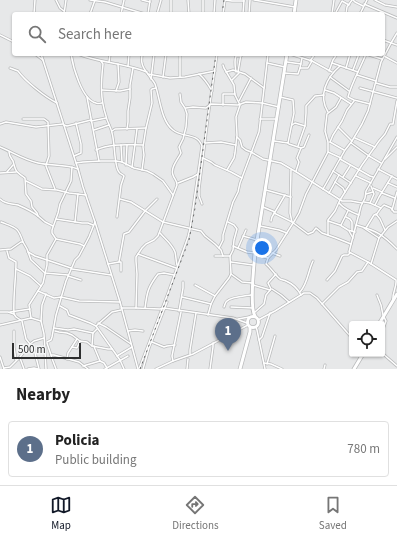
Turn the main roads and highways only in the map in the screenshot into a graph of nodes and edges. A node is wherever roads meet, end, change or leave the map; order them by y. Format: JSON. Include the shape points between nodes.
{"nodes":[{"id":1,"x":296,"y":0,"type":"edge"},
{"id":2,"x":294,"y":12,"type":"edge"},
{"id":3,"x":288,"y":56,"type":"edge"},
{"id":4,"x":397,"y":294,"type":"edge"},
{"id":5,"x":253,"y":312,"type":"junction"},
{"id":6,"x":381,"y":321,"type":"edge"},
{"id":7,"x":251,"y":326,"type":"junction"},
{"id":8,"x":361,"y":357,"type":"edge"},
{"id":9,"x":240,"y":369,"type":"edge"},
{"id":10,"x":354,"y":369,"type":"edge"}],
"edges":[{"from":1,"to":2,"type":"main road"},
{"from":3,"to":5,"type":"main road","via":[[255,254]]},
{"from":4,"to":6,"type":"main road"},
{"from":5,"to":7,"type":"main road","via":[[248,319]]},
{"from":5,"to":7,"type":"main road","via":[[258,324]]},
{"from":7,"to":9,"type":"main road"},
{"from":8,"to":10,"type":"main road"}]}
